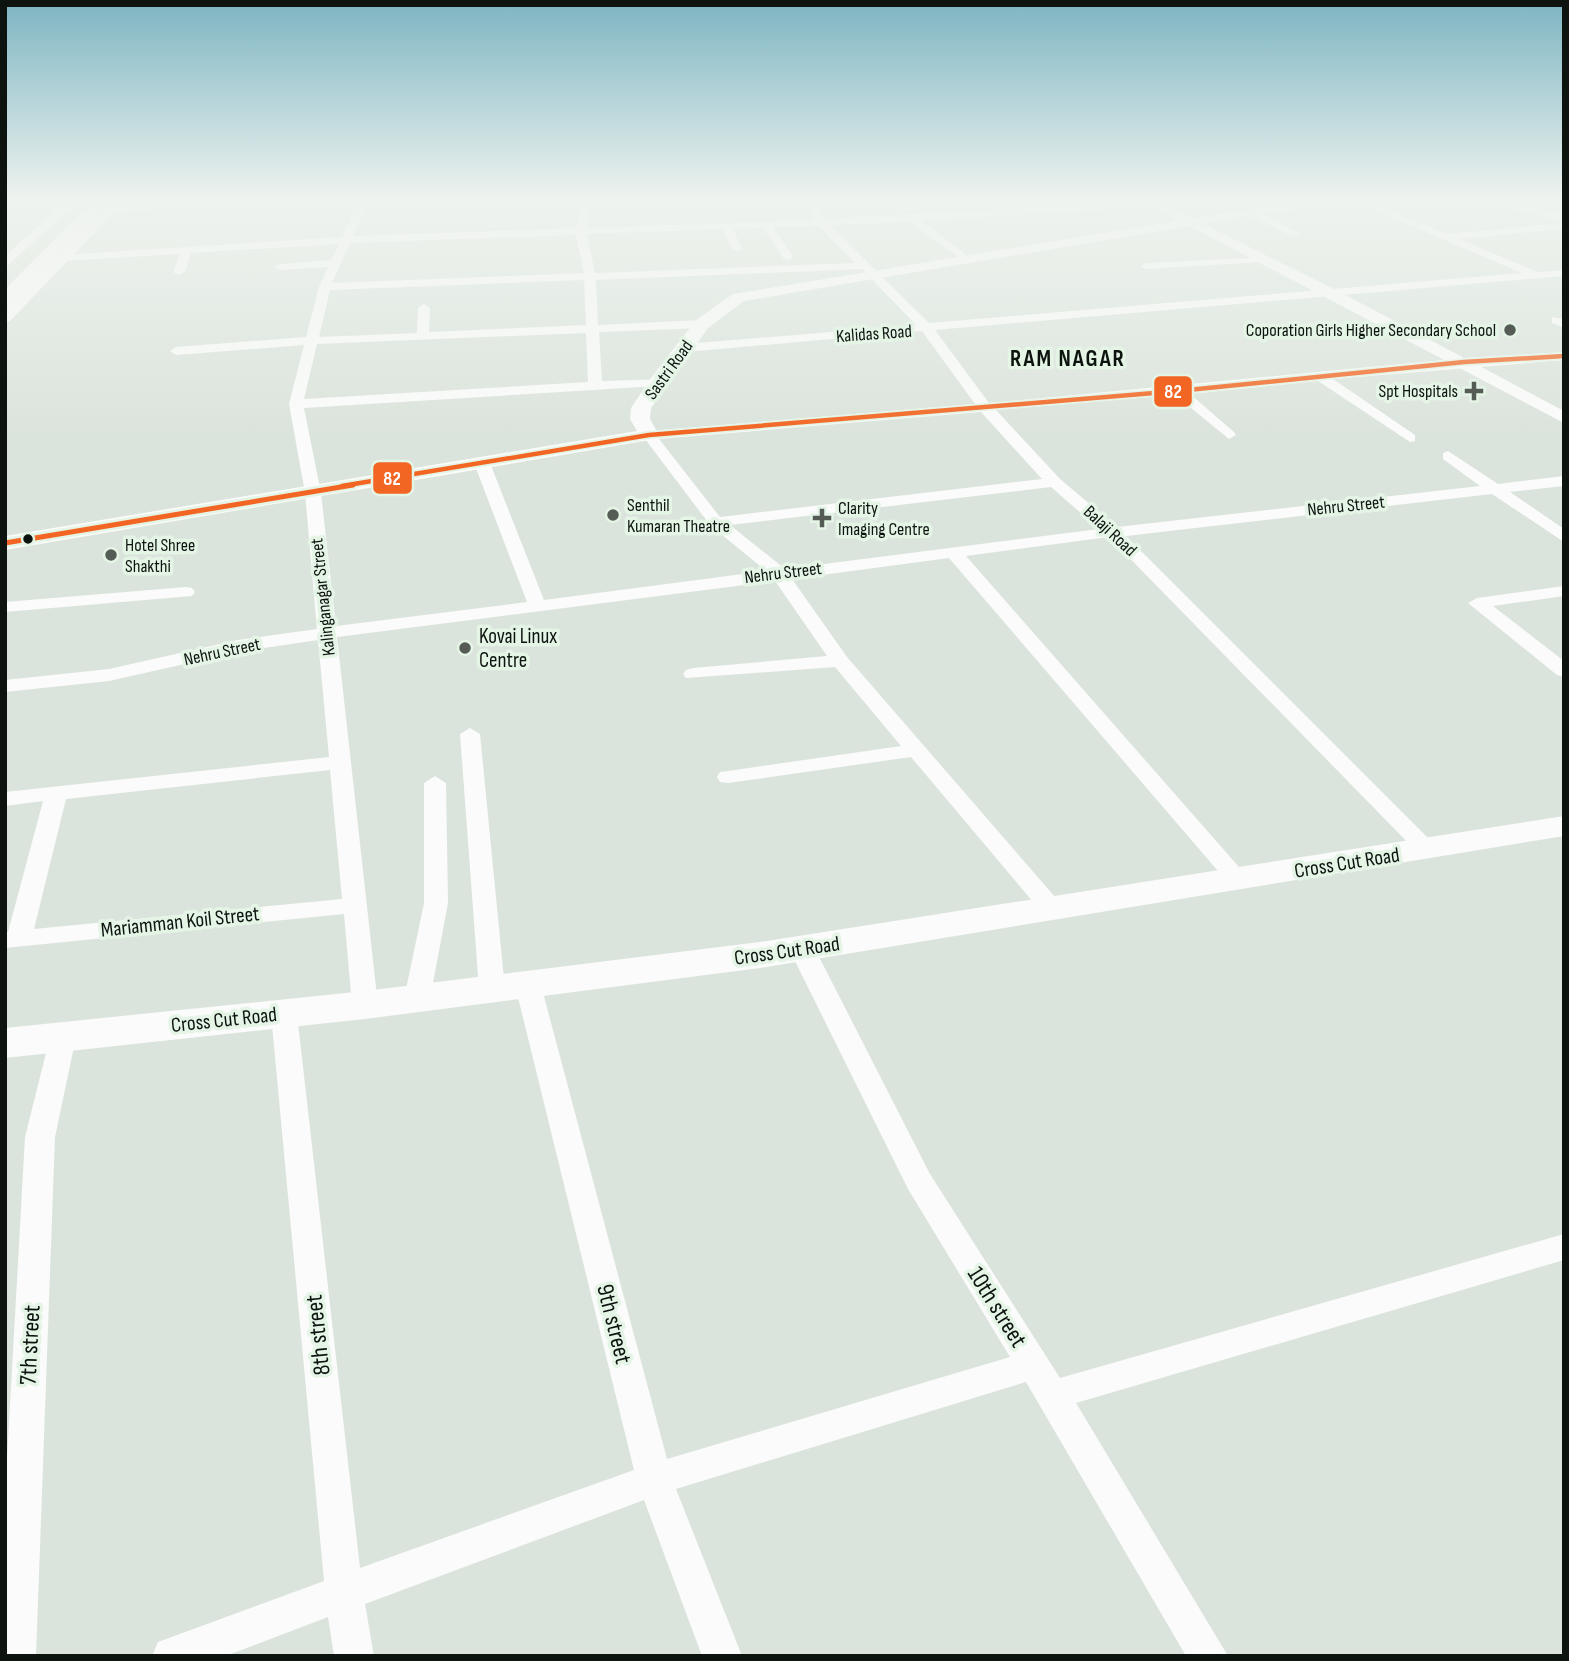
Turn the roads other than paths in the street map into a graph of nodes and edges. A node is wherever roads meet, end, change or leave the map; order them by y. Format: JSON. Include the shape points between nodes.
{"nodes":[{"id":1,"x":25,"y":279,"type":"edge"},
{"id":2,"x":42,"y":279,"type":"edge"},
{"id":3,"x":329,"y":279,"type":"edge"},
{"id":4,"x":529,"y":279,"type":"edge"},
{"id":5,"x":590,"y":279,"type":"edge"},
{"id":6,"x":828,"y":279,"type":"edge"},
{"id":7,"x":877,"y":279,"type":"edge"},
{"id":8,"x":1304,"y":279,"type":"edge"},
{"id":9,"x":1499,"y":279,"type":"edge"},
{"id":10,"x":325,"y":287,"type":"junction"},
{"id":11,"x":1333,"y":294,"type":"junction"},
{"id":12,"x":5,"y":300,"type":"edge"},
{"id":13,"x":424,"y":308,"type":"dead end"},
{"id":14,"x":5,"y":318,"type":"edge"},
{"id":15,"x":702,"y":324,"type":"junction"},
{"id":16,"x":593,"y":329,"type":"junction"},
{"id":17,"x":928,"y":330,"type":"junction"},
{"id":18,"x":423,"y":336,"type":"junction"},
{"id":19,"x":309,"y":341,"type":"junction"},
{"id":20,"x":685,"y":348,"type":"junction"},
{"id":21,"x":176,"y":351,"type":"dead end"},
{"id":22,"x":1564,"y":356,"type":"edge"},
{"id":23,"x":1464,"y":362,"type":"junction"},
{"id":24,"x":1321,"y":377,"type":"junction"},
{"id":25,"x":658,"y":382,"type":"junction"},
{"id":26,"x":595,"y":386,"type":"junction"},
{"id":27,"x":1178,"y":391,"type":"junction"},
{"id":28,"x":296,"y":404,"type":"junction"},
{"id":29,"x":985,"y":407,"type":"junction"},
{"id":30,"x":1564,"y":418,"type":"edge"},
{"id":31,"x":649,"y":435,"type":"junction"},
{"id":32,"x":1229,"y":435,"type":"dead end"},
{"id":33,"x":1410,"y":438,"type":"dead end"},
{"id":34,"x":1448,"y":456,"type":"dead end"},
{"id":35,"x":482,"y":463,"type":"junction"},
{"id":36,"x":1564,"y":481,"type":"edge"},
{"id":37,"x":1054,"y":482,"type":"junction"},
{"id":38,"x":1494,"y":489,"type":"junction"},
{"id":39,"x":313,"y":493,"type":"junction"},
{"id":40,"x":716,"y":522,"type":"junction"},
{"id":41,"x":1114,"y":532,"type":"junction"},
{"id":42,"x":1564,"y":537,"type":"edge"},
{"id":43,"x":5,"y":543,"type":"edge"},
{"id":44,"x":953,"y":552,"type":"junction"},
{"id":45,"x":779,"y":573,"type":"junction"},
{"id":46,"x":1564,"y":591,"type":"edge"},
{"id":47,"x":187,"y":593,"type":"dead end"},
{"id":48,"x":5,"y":607,"type":"edge"},
{"id":49,"x":538,"y":607,"type":"junction"},
{"id":50,"x":327,"y":633,"type":"junction"},
{"id":51,"x":840,"y":661,"type":"junction"},
{"id":52,"x":1564,"y":671,"type":"edge"},
{"id":53,"x":693,"y":674,"type":"dead end"},
{"id":54,"x":5,"y":686,"type":"edge"},
{"id":55,"x":470,"y":734,"type":"dead end"},
{"id":56,"x":916,"y":750,"type":"junction"},
{"id":57,"x":341,"y":762,"type":"junction"},
{"id":58,"x":728,"y":777,"type":"dead end"},
{"id":59,"x":435,"y":783,"type":"dead end"},
{"id":60,"x":56,"y":793,"type":"junction"},
{"id":61,"x":5,"y":799,"type":"edge"},
{"id":62,"x":1564,"y":826,"type":"edge"},
{"id":63,"x":1428,"y":850,"type":"junction"},
{"id":64,"x":1238,"y":880,"type":"junction"},
{"id":65,"x":355,"y":905,"type":"junction"},
{"id":66,"x":1053,"y":910,"type":"junction"},
{"id":67,"x":12,"y":939,"type":"edge"},
{"id":68,"x":802,"y":949,"type":"junction"},
{"id":69,"x":510,"y":987,"type":"junction"},
{"id":70,"x":416,"y":999,"type":"junction"},
{"id":71,"x":365,"y":1005,"type":"junction"},
{"id":72,"x":284,"y":1014,"type":"junction"},
{"id":73,"x":63,"y":1037,"type":"junction"},
{"id":74,"x":5,"y":1043,"type":"edge"},
{"id":75,"x":1564,"y":1247,"type":"edge"},
{"id":76,"x":1043,"y":1380,"type":"junction"},
{"id":77,"x":654,"y":1479,"type":"junction"},
{"id":78,"x":344,"y":1593,"type":"junction"},
{"id":79,"x":16,"y":1656,"type":"edge"},
{"id":80,"x":172,"y":1656,"type":"edge"},
{"id":81,"x":354,"y":1656,"type":"edge"},
{"id":82,"x":722,"y":1656,"type":"edge"},
{"id":83,"x":1208,"y":1656,"type":"edge"}],
"edges":[{"from":1,"to":12,"type":"highway"},
{"from":2,"to":14,"type":"street"},
{"from":3,"to":10,"type":"street","name":"Kalinganagar Street"},
{"from":4,"to":10,"type":"street"},
{"from":5,"to":16,"type":"street"},
{"from":6,"to":15,"type":"main road","name":"Sastri Road","via":[[738,297]]},
{"from":7,"to":17,"type":"street","name":"Balaji Road"},
{"from":8,"to":11,"type":"street"},
{"from":9,"to":11,"type":"street","name":"Kalidas Road"},
{"from":10,"to":19,"type":"street","name":"Kalinganagar Street"},
{"from":11,"to":17,"type":"street","name":"Kalidas Road"},
{"from":11,"to":23,"type":"street"},
{"from":13,"to":18,"type":"street"},
{"from":15,"to":16,"type":"street"},
{"from":15,"to":20,"type":"main road","name":"Sastri Road"},
{"from":16,"to":18,"type":"street"},
{"from":16,"to":26,"type":"street"},
{"from":17,"to":20,"type":"street","name":"Kalidas Road"},
{"from":17,"to":29,"type":"street","name":"Balaji Road"},
{"from":18,"to":19,"type":"street"},
{"from":19,"to":21,"type":"street"},
{"from":19,"to":28,"type":"street","name":"Kalinganagar Street"},
{"from":20,"to":25,"type":"main road","name":"Sastri Road"},
{"from":22,"to":23,"type":"street"},
{"from":23,"to":24,"type":"street"},
{"from":23,"to":30,"type":"street"},
{"from":24,"to":27,"type":"street"},
{"from":24,"to":33,"type":"street"},
{"from":25,"to":26,"type":"street"},
{"from":25,"to":31,"type":"main road","name":"Sastri Road","via":[[641,408],[640,419]]},
{"from":26,"to":28,"type":"street"},
{"from":27,"to":29,"type":"street"},
{"from":27,"to":32,"type":"street"},
{"from":28,"to":39,"type":"street","name":"Kalinganagar Street"},
{"from":29,"to":31,"type":"street"},
{"from":29,"to":37,"type":"street","name":"Balaji Road"},
{"from":31,"to":35,"type":"main road"},
{"from":31,"to":40,"type":"street"},
{"from":34,"to":38,"type":"street"},
{"from":35,"to":39,"type":"main road"},
{"from":35,"to":49,"type":"street"},
{"from":36,"to":38,"type":"street","name":"Nehru Street"},
{"from":37,"to":40,"type":"street"},
{"from":37,"to":41,"type":"street","name":"Balaji Road"},
{"from":38,"to":41,"type":"street","name":"Nehru Street"},
{"from":38,"to":42,"type":"street"},
{"from":39,"to":43,"type":"main road"},
{"from":39,"to":50,"type":"street","name":"Kalinganagar Street"},
{"from":40,"to":45,"type":"street"},
{"from":41,"to":44,"type":"street","name":"Nehru Street"},
{"from":41,"to":63,"type":"street","name":"Balaji Road"},
{"from":44,"to":45,"type":"street","name":"Nehru Street"},
{"from":44,"to":64,"type":"street"},
{"from":45,"to":49,"type":"street","name":"Nehru Street"},
{"from":45,"to":51,"type":"street"},
{"from":46,"to":52,"type":"street","via":[[1477,603]]},
{"from":47,"to":48,"type":"street"},
{"from":49,"to":50,"type":"street","name":"Nehru Street"},
{"from":50,"to":54,"type":"street","name":"Nehru Street","via":[[239,646],[109,675]]},
{"from":50,"to":57,"type":"street","name":"Kalinganagar Street"},
{"from":51,"to":53,"type":"street"},
{"from":51,"to":56,"type":"street"},
{"from":55,"to":69,"type":"street","name":"9th street"},
{"from":56,"to":58,"type":"street"},
{"from":56,"to":66,"type":"street"},
{"from":57,"to":60,"type":"street"},
{"from":57,"to":65,"type":"street","name":"Kalinganagar Street"},
{"from":59,"to":70,"type":"street","via":[[436,902]]},
{"from":60,"to":61,"type":"street"},
{"from":60,"to":67,"type":"street"},
{"from":62,"to":63,"type":"main road","name":"Cross Cut Road"},
{"from":63,"to":64,"type":"main road","name":"Cross Cut Road"},
{"from":64,"to":66,"type":"main road","name":"Cross Cut Road"},
{"from":65,"to":67,"type":"street","name":"Mariamman Koil Street"},
{"from":65,"to":71,"type":"street","name":"Kalinganagar Street"},
{"from":66,"to":68,"type":"main road","name":"Cross Cut Road"},
{"from":68,"to":69,"type":"main road","name":"Cross Cut Road"},
{"from":68,"to":76,"type":"street","name":"10th street","via":[[919,1181]]},
{"from":69,"to":70,"type":"main road","name":"Cross Cut Road"},
{"from":69,"to":77,"type":"street","name":"9th street"},
{"from":70,"to":71,"type":"main road","name":"Cross Cut Road"},
{"from":71,"to":72,"type":"main road","name":"Cross Cut Road"},
{"from":72,"to":73,"type":"main road","name":"Cross Cut Road"},
{"from":72,"to":78,"type":"street","name":"8th street"},
{"from":73,"to":74,"type":"main road","name":"Cross Cut Road"},
{"from":73,"to":79,"type":"street","name":"7th street","via":[[40,1137]]},
{"from":75,"to":76,"type":"street"},
{"from":76,"to":77,"type":"street"},
{"from":76,"to":83,"type":"street","name":"10th street"},
{"from":77,"to":78,"type":"street"},
{"from":77,"to":82,"type":"street","name":"9th street"},
{"from":78,"to":80,"type":"street"},
{"from":78,"to":81,"type":"street","name":"8th street"}]}
